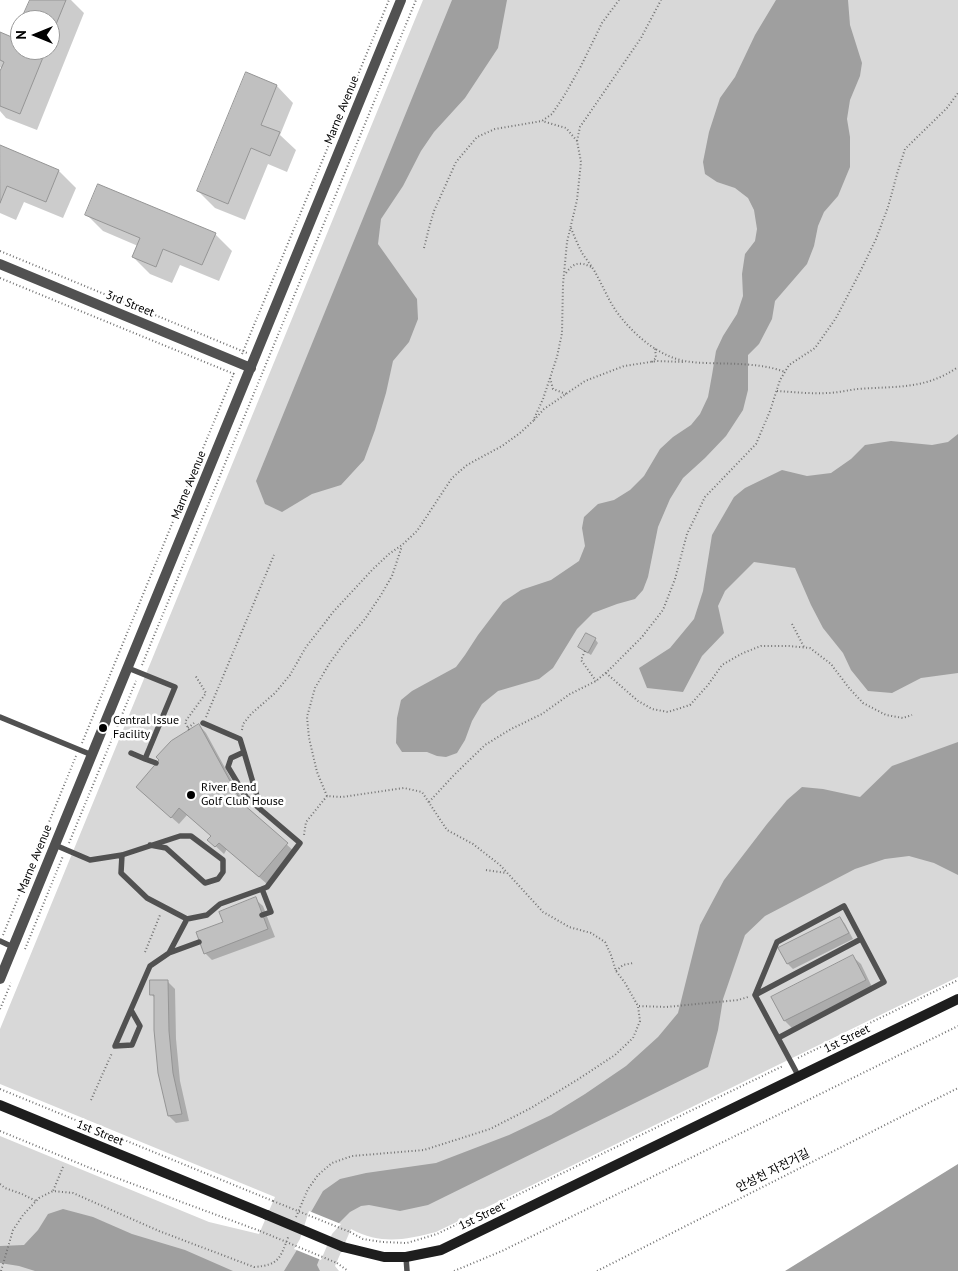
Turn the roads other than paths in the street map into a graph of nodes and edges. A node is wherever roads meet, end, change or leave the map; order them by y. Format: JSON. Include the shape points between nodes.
{"nodes":[{"id":1,"x":400,"y":0,"type":"edge"},
{"id":2,"x":0,"y":264,"type":"edge"},
{"id":3,"x":251,"y":368,"type":"junction"},
{"id":4,"x":128,"y":668,"type":"junction"},
{"id":5,"x":0,"y":717,"type":"edge"},
{"id":6,"x":204,"y":723,"type":"road end"},
{"id":7,"x":244,"y":752,"type":"junction"},
{"id":8,"x":131,"y":753,"type":"dead end"},
{"id":9,"x":92,"y":755,"type":"junction"},
{"id":10,"x":146,"y":759,"type":"junction"},
{"id":11,"x":156,"y":763,"type":"dead end"},
{"id":12,"x":261,"y":810,"type":"junction"},
{"id":13,"x":150,"y":845,"type":"junction"},
{"id":14,"x":55,"y":846,"type":"junction"},
{"id":15,"x":122,"y":855,"type":"junction"},
{"id":16,"x":262,"y":889,"type":"junction"},
{"id":17,"x":262,"y":915,"type":"dead end"},
{"id":18,"x":187,"y":919,"type":"junction"},
{"id":19,"x":861,"y":939,"type":"junction"},
{"id":20,"x":0,"y":942,"type":"edge"},
{"id":21,"x":199,"y":942,"type":"dead end"},
{"id":22,"x":13,"y":947,"type":"junction"},
{"id":23,"x":169,"y":954,"type":"junction"},
{"id":24,"x":0,"y":978,"type":"edge"},
{"id":25,"x":755,"y":995,"type":"junction"},
{"id":26,"x":958,"y":999,"type":"edge"},
{"id":27,"x":131,"y":1010,"type":"junction"},
{"id":28,"x":778,"y":1038,"type":"junction"},
{"id":29,"x":799,"y":1076,"type":"junction"},
{"id":30,"x":0,"y":1106,"type":"edge"},
{"id":31,"x":406,"y":1258,"type":"junction"},
{"id":32,"x":406,"y":1271,"type":"edge"}],
"edges":[{"from":1,"to":3,"type":"street","name":"Marne Avenue"},
{"from":2,"to":3,"type":"street","name":"3rd Street"},
{"from":3,"to":4,"type":"street","name":"Marne Avenue"},
{"from":4,"to":9,"type":"street","name":"Marne Avenue"},
{"from":4,"to":10,"type":"lane","via":[[175,687]]},
{"from":5,"to":9,"type":"lane"},
{"from":6,"to":7,"type":"lane","via":[[240,739]]},
{"from":7,"to":12,"type":"lane"},
{"from":7,"to":12,"type":"lane","via":[[230,758],[228,767],[246,797]]},
{"from":8,"to":10,"type":"lane"},
{"from":9,"to":14,"type":"street","name":"Marne Avenue"},
{"from":10,"to":11,"type":"lane"},
{"from":12,"to":16,"type":"lane","via":[[300,843]]},
{"from":13,"to":13,"type":"lane","via":[[166,848],[205,883],[218,879],[224,872],[223,860],[191,836]]},
{"from":13,"to":15,"type":"lane"},
{"from":14,"to":15,"type":"lane","via":[[90,860]]},
{"from":14,"to":22,"type":"street","name":"Marne Avenue"},
{"from":15,"to":18,"type":"lane","via":[[122,873],[147,898]]},
{"from":16,"to":17,"type":"lane","via":[[271,912]]},
{"from":16,"to":18,"type":"lane","via":[[220,904],[207,915]]},
{"from":18,"to":23,"type":"lane"},
{"from":19,"to":25,"type":"lane"},
{"from":19,"to":25,"type":"lane","via":[[844,906],[777,942]]},
{"from":19,"to":28,"type":"lane","via":[[884,982]]},
{"from":20,"to":22,"type":"lane"},
{"from":21,"to":23,"type":"lane"},
{"from":22,"to":24,"type":"street","name":"Marne Avenue"},
{"from":23,"to":27,"type":"lane","via":[[150,966]]},
{"from":25,"to":28,"type":"lane"},
{"from":26,"to":29,"type":"main road","name":"1st Street"},
{"from":27,"to":27,"type":"lane","via":[[140,1026],[132,1045],[115,1046]]},
{"from":28,"to":29,"type":"lane"},
{"from":29,"to":31,"type":"main road","name":"1st Street","via":[[441,1250]]},
{"from":30,"to":31,"type":"main road","name":"1st Street","bridge":true,"via":[[343,1247],[384,1258]]},
{"from":31,"to":32,"type":"lane"}]}
